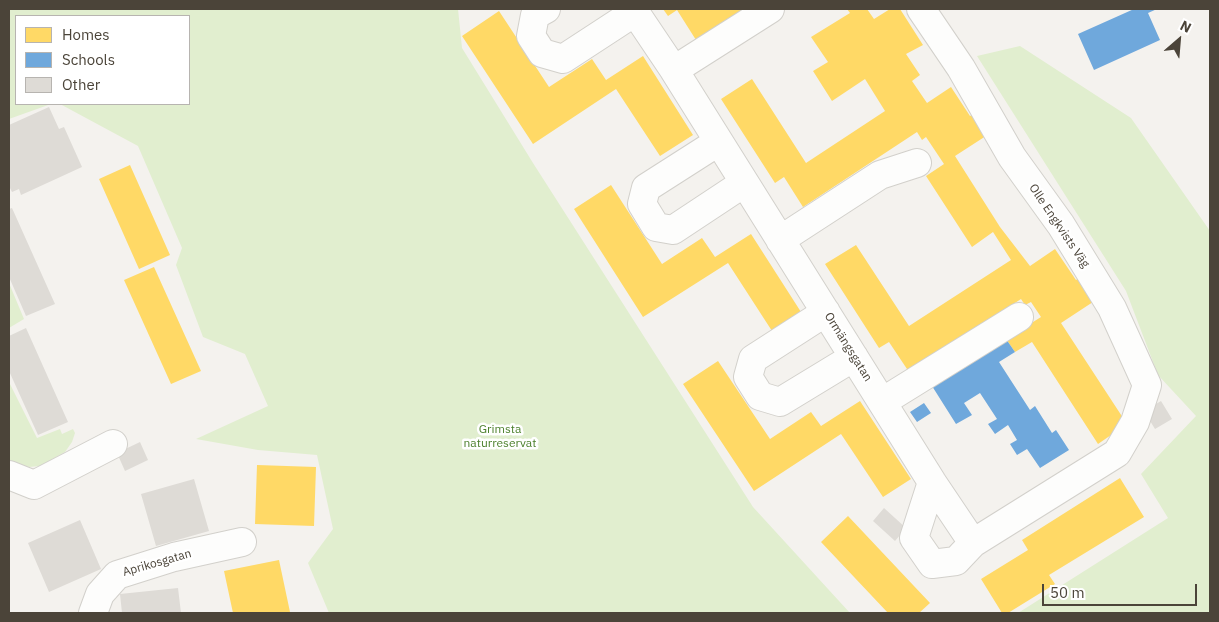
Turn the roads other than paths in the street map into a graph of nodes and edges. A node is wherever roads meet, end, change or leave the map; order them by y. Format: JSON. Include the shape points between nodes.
{"nodes":[{"id":1,"x":546,"y":9,"type":"edge"},
{"id":2,"x":770,"y":9,"type":"edge"},
{"id":3,"x":920,"y":9,"type":"edge"},
{"id":4,"x":634,"y":10,"type":"edge"},
{"id":5,"x":674,"y":70,"type":"junction"},
{"id":6,"x":718,"y":142,"type":"junction"},
{"id":7,"x":917,"y":163,"type":"dead end"},
{"id":8,"x":744,"y":183,"type":"junction"},
{"id":9,"x":780,"y":240,"type":"junction"},
{"id":10,"x":826,"y":312,"type":"junction"},
{"id":11,"x":1019,"y":317,"type":"dead end"},
{"id":12,"x":854,"y":357,"type":"junction"},
{"id":13,"x":882,"y":402,"type":"junction"},
{"id":14,"x":112,"y":444,"type":"dead end"},
{"id":15,"x":9,"y":475,"type":"edge"},
{"id":16,"x":932,"y":482,"type":"junction"},
{"id":17,"x":242,"y":542,"type":"dead end"},
{"id":18,"x":973,"y":543,"type":"junction"},
{"id":19,"x":93,"y":613,"type":"edge"}],
"edges":[{"from":1,"to":4,"type":"street","via":[[535,16],[530,36],[542,53],[563,59]]},
{"from":2,"to":5,"type":"street"},
{"from":3,"to":18,"type":"street","name":"Olle Engkvists Väg","via":[[961,68],[1012,157],[1061,225],[1107,300],[1147,385],[1134,422],[1117,453]]},
{"from":4,"to":5,"type":"street","name":"Ormängsgatan"},
{"from":5,"to":6,"type":"street","name":"Ormängsgatan"},
{"from":6,"to":8,"type":"street","name":"Ormängsgatan"},
{"from":6,"to":8,"type":"street","via":[[646,188],[642,204],[656,227],[673,230]]},
{"from":7,"to":9,"type":"street","via":[[880,175]]},
{"from":8,"to":9,"type":"street","name":"Ormängsgatan"},
{"from":9,"to":10,"type":"street","name":"Ormängsgatan"},
{"from":10,"to":12,"type":"street","name":"Ormängsgatan"},
{"from":10,"to":12,"type":"street","via":[[753,359],[748,377],[760,396],[780,402]]},
{"from":11,"to":13,"type":"street"},
{"from":12,"to":13,"type":"street","name":"Ormängsgatan"},
{"from":13,"to":16,"type":"street","name":"Ormängsgatan"},
{"from":14,"to":15,"type":"street","via":[[34,485]]},
{"from":16,"to":18,"type":"street","name":"Ormängsgatan"},
{"from":16,"to":18,"type":"street","via":[[914,538],[932,564],[956,561]]},
{"from":17,"to":19,"type":"street","name":"Aprikosgatan","via":[[174,557],[117,575],[100,594]]}]}
